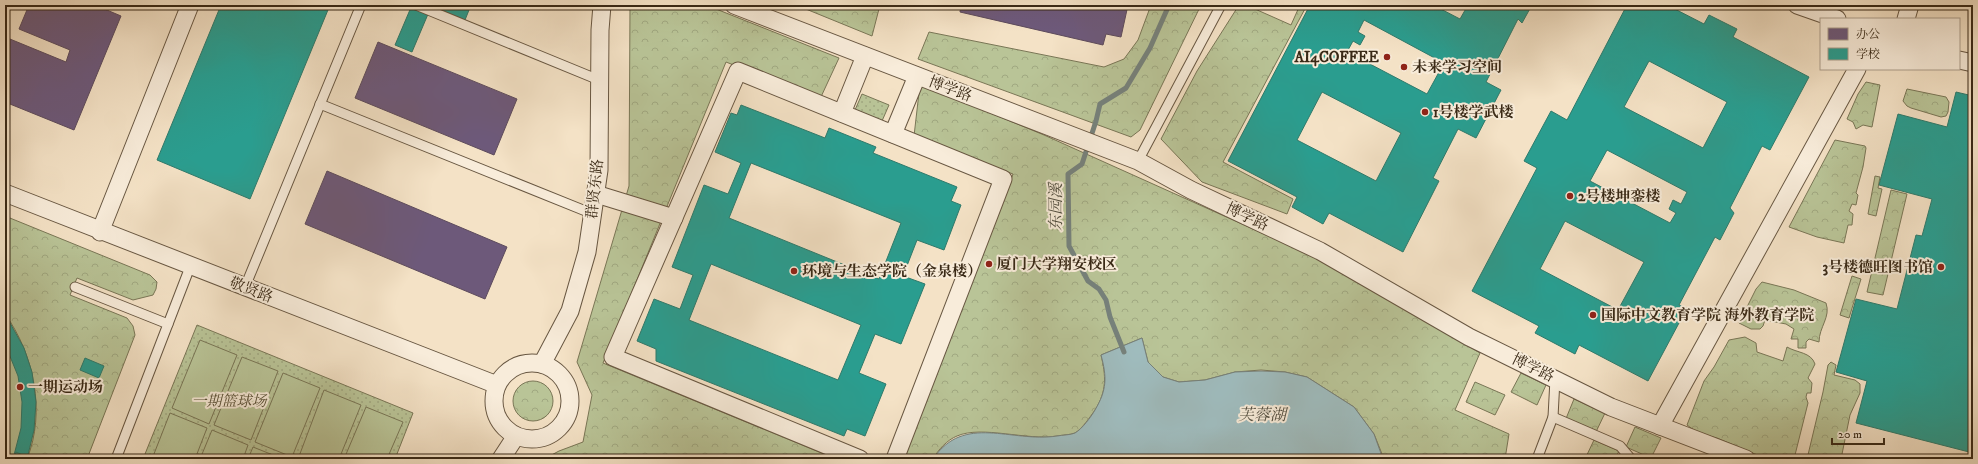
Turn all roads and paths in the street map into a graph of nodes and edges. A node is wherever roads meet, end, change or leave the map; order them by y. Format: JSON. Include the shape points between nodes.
{"nodes":[{"id":1,"x":190,"y":5,"type":"edge"},
{"id":2,"x":361,"y":5,"type":"edge"},
{"id":3,"x":416,"y":5,"type":"edge"},
{"id":4,"x":602,"y":5,"type":"edge"},
{"id":5,"x":734,"y":5,"type":"edge"},
{"id":6,"x":1221,"y":5,"type":"edge"},
{"id":7,"x":1797,"y":5,"type":"edge"},
{"id":8,"x":1910,"y":5,"type":"edge"},
{"id":9,"x":1834,"y":18,"type":"edge"},
{"id":10,"x":1906,"y":18,"type":"edge"},
{"id":11,"x":865,"y":56,"type":"junction"},
{"id":12,"x":1960,"y":60,"type":"edge"},
{"id":13,"x":1973,"y":63,"type":"edge"},
{"id":14,"x":1856,"y":70,"type":"edge"},
{"id":15,"x":917,"y":76,"type":"junction"},
{"id":16,"x":599,"y":80,"type":"junction"},
{"id":17,"x":320,"y":104,"type":"junction"},
{"id":18,"x":842,"y":113,"type":"junction"},
{"id":19,"x":893,"y":134,"type":"junction"},
{"id":20,"x":1138,"y":161,"type":"junction"},
{"id":21,"x":5,"y":193,"type":"edge"},
{"id":22,"x":596,"y":194,"type":"junction"},
{"id":23,"x":593,"y":214,"type":"junction"},
{"id":24,"x":674,"y":218,"type":"junction"},
{"id":25,"x":100,"y":232,"type":"junction"},
{"id":26,"x":190,"y":267,"type":"junction"},
{"id":27,"x":75,"y":287,"type":"dead end"},
{"id":28,"x":245,"y":288,"type":"junction"},
{"id":29,"x":168,"y":324,"type":"junction"},
{"id":30,"x":542,"y":364,"type":"junction"},
{"id":31,"x":1555,"y":379,"type":"junction"},
{"id":32,"x":497,"y":385,"type":"junction"},
{"id":33,"x":1553,"y":417,"type":"junction"},
{"id":34,"x":1660,"y":426,"type":"junction"},
{"id":35,"x":516,"y":436,"type":"junction"},
{"id":36,"x":116,"y":459,"type":"edge"},
{"id":37,"x":501,"y":459,"type":"edge"},
{"id":38,"x":860,"y":459,"type":"edge"},
{"id":39,"x":895,"y":459,"type":"edge"},
{"id":40,"x":1537,"y":459,"type":"edge"},
{"id":41,"x":1631,"y":459,"type":"edge"},
{"id":42,"x":1746,"y":459,"type":"edge"}],
"edges":[{"from":1,"to":25,"type":"street"},
{"from":2,"to":17,"type":"lane"},
{"from":3,"to":16,"type":"lane"},
{"from":4,"to":16,"type":"street","name":"群贤东路"},
{"from":5,"to":11,"type":"street","name":"博学路"},
{"from":6,"to":20,"type":"lane"},
{"from":7,"to":9,"type":"street"},
{"from":8,"to":10,"type":"street"},
{"from":11,"to":15,"type":"street","name":"博学路"},
{"from":11,"to":18,"type":"street"},
{"from":12,"to":13,"type":"street"},
{"from":14,"to":34,"type":"street"},
{"from":15,"to":19,"type":"street"},
{"from":15,"to":20,"type":"street","name":"博学路"},
{"from":16,"to":22,"type":"street","name":"群贤东路","via":[[599,170]]},
{"from":17,"to":23,"type":"lane"},
{"from":17,"to":28,"type":"lane"},
{"from":18,"to":19,"type":"street"},
{"from":18,"to":24,"type":"street","via":[[738,71]]},
{"from":19,"to":39,"type":"street","via":[[1003,179]]},
{"from":20,"to":31,"type":"street","name":"博学路","via":[[1190,190],[1320,251],[1469,337]]},
{"from":21,"to":25,"type":"street","name":"敬贤路"},
{"from":22,"to":23,"type":"street","name":"群贤东路"},
{"from":22,"to":24,"type":"street"},
{"from":23,"to":30,"type":"street","name":"群贤东路","via":[[587,252],[570,311]]},
{"from":24,"to":38,"type":"street","via":[[613,358]]},
{"from":25,"to":26,"type":"street","name":"敬贤路"},
{"from":26,"to":28,"type":"street","name":"敬贤路"},
{"from":26,"to":29,"type":"lane"},
{"from":27,"to":29,"type":"lane"},
{"from":28,"to":32,"type":"street","name":"敬贤路"},
{"from":29,"to":36,"type":"lane"},
{"from":30,"to":32,"type":"street","via":[[516,366],[506,372]]},
{"from":30,"to":35,"type":"street","via":[[560,375],[567,386],[570,399],[568,414],[561,426],[549,435],[536,439]]},
{"from":31,"to":33,"type":"lane"},
{"from":31,"to":34,"type":"street","name":"博学路","via":[[1611,407]]},
{"from":32,"to":35,"type":"street","via":[[493,399],[495,412],[501,424]]},
{"from":33,"to":40,"type":"lane"},
{"from":33,"to":41,"type":"lane","via":[[1620,446]]},
{"from":34,"to":42,"type":"street","name":"博学路"},
{"from":35,"to":37,"type":"street"}]}
